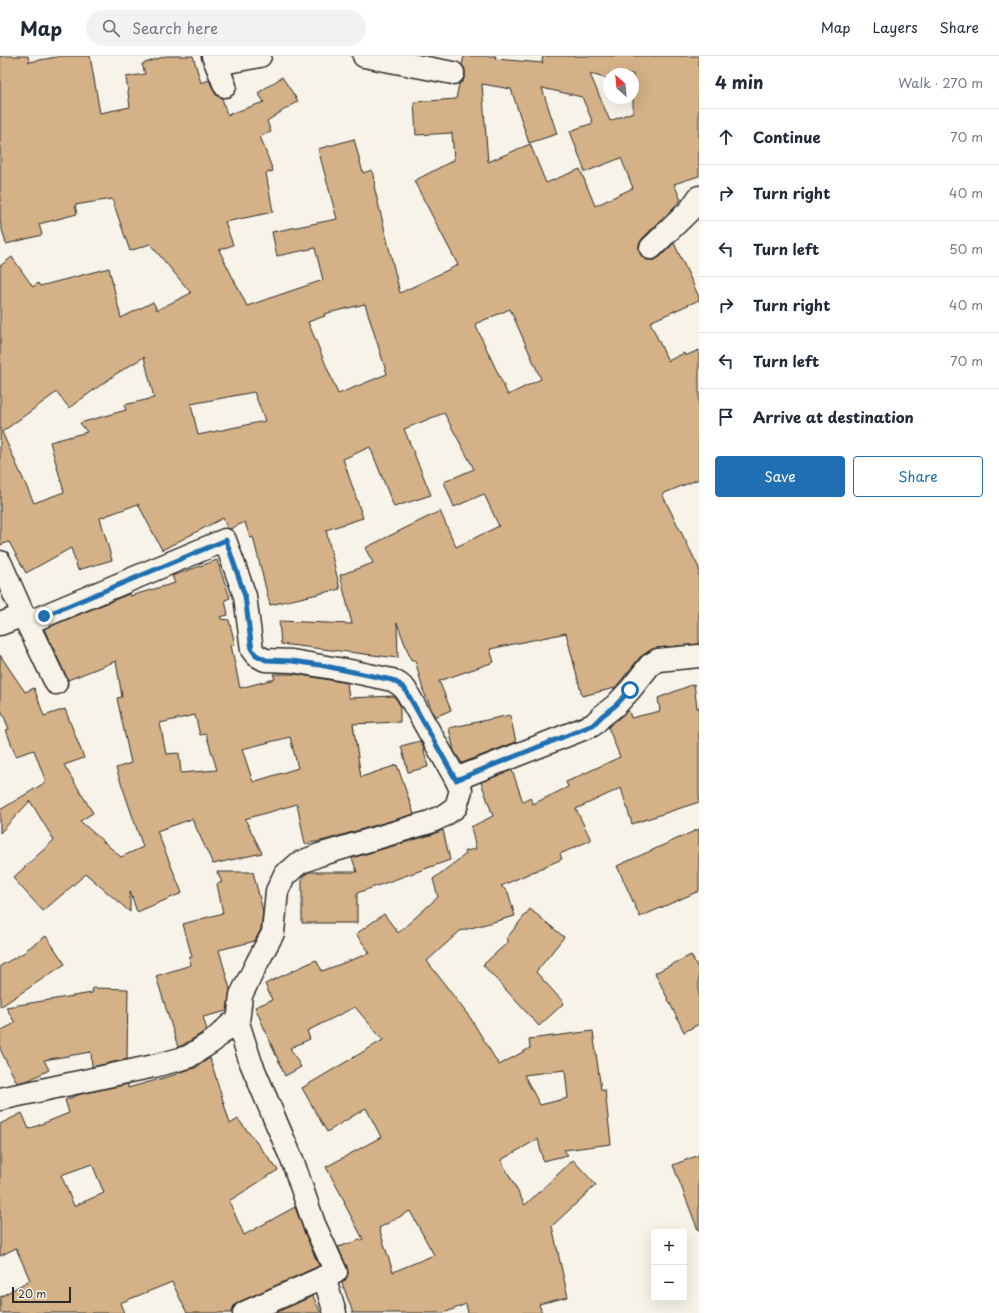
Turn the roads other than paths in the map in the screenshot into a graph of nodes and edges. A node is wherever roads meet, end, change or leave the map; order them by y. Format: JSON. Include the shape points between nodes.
{"nodes":[{"id":1,"x":256,"y":56,"type":"edge"},
{"id":2,"x":364,"y":56,"type":"edge"},
{"id":3,"x":215,"y":60,"type":"edge"},
{"id":4,"x":452,"y":73,"type":"dead end"},
{"id":5,"x":225,"y":86,"type":"dead end"},
{"id":6,"x":699,"y":197,"type":"edge"},
{"id":7,"x":651,"y":248,"type":"dead end"},
{"id":8,"x":0,"y":562,"type":"edge"},
{"id":9,"x":25,"y":619,"type":"junction"},
{"id":10,"x":0,"y":624,"type":"edge"},
{"id":11,"x":699,"y":656,"type":"edge"},
{"id":12,"x":56,"y":683,"type":"dead end"},
{"id":13,"x":456,"y":780,"type":"junction"},
{"id":14,"x":238,"y":1023,"type":"junction"},
{"id":15,"x":0,"y":1099,"type":"edge"},
{"id":16,"x":324,"y":1277,"type":"junction"},
{"id":17,"x":244,"y":1313,"type":"edge"},
{"id":18,"x":335,"y":1313,"type":"edge"}],
"edges":[{"from":1,"to":3,"type":"street"},
{"from":2,"to":4,"type":"street"},
{"from":3,"to":5,"type":"street"},
{"from":6,"to":7,"type":"street","via":[[686,214]]},
{"from":8,"to":9,"type":"street"},
{"from":9,"to":10,"type":"street"},
{"from":9,"to":12,"type":"street"},
{"from":9,"to":13,"type":"street","via":[[226,540],[245,596],[252,650],[256,655],[266,660],[292,661],[342,670],[392,680],[399,684],[405,689]]},
{"from":11,"to":13,"type":"street","via":[[658,660],[650,665],[616,705],[593,725]]},
{"from":13,"to":14,"type":"street","via":[[461,790],[456,807],[443,816],[319,855],[299,863],[284,874],[277,890],[273,933],[241,995]]},
{"from":14,"to":15,"type":"street","via":[[230,1025],[214,1041],[188,1057]]},
{"from":14,"to":16,"type":"street","via":[[251,1062],[293,1162],[314,1224],[336,1272]]},
{"from":16,"to":17,"type":"street"},
{"from":16,"to":18,"type":"street"}]}
